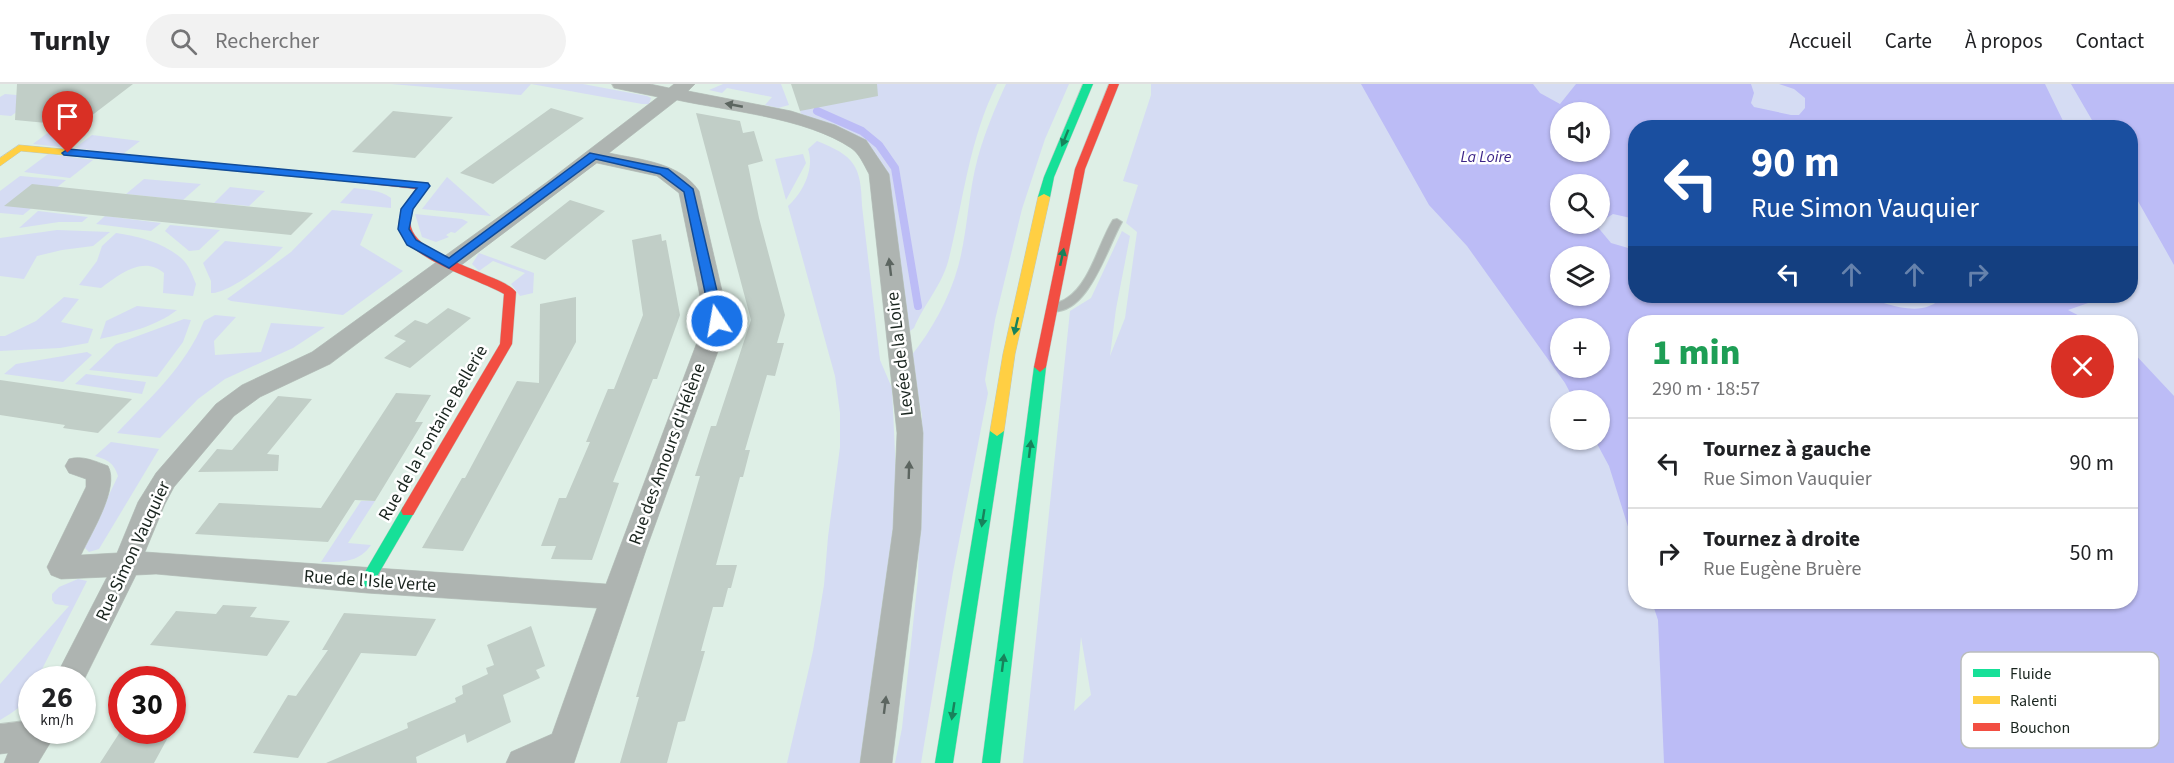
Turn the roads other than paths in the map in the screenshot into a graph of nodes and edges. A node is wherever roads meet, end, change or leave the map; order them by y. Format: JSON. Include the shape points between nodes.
{"nodes":[{"id":1,"x":621,"y":84,"type":"edge"},
{"id":2,"x":1088,"y":84,"type":"edge"},
{"id":3,"x":1114,"y":84,"type":"edge"},
{"id":4,"x":680,"y":89,"type":"edge"},
{"id":5,"x":594,"y":156,"type":"junction"},
{"id":6,"x":0,"y":163,"type":"edge"},
{"id":7,"x":1117,"y":222,"type":"dead end"},
{"id":8,"x":449,"y":264,"type":"junction"},
{"id":9,"x":1052,"y":309,"type":"junction"},
{"id":10,"x":78,"y":466,"type":"dead end"},
{"id":11,"x":125,"y":565,"type":"junction"},
{"id":12,"x":367,"y":581,"type":"junction"},
{"id":13,"x":616,"y":597,"type":"junction"},
{"id":14,"x":76,"y":666,"type":"edge"},
{"id":15,"x":18,"y":736,"type":"edge"},
{"id":16,"x":0,"y":739,"type":"edge"},
{"id":17,"x":33,"y":744,"type":"edge"},
{"id":18,"x":561,"y":753,"type":"edge"},
{"id":19,"x":20,"y":763,"type":"edge"},
{"id":20,"x":522,"y":763,"type":"edge"},
{"id":21,"x":876,"y":763,"type":"edge"},
{"id":22,"x":944,"y":763,"type":"edge"},
{"id":23,"x":991,"y":763,"type":"edge"}],
"edges":[{"from":1,"to":4,"type":"street","name":"Levée de la Loire"},
{"from":2,"to":22,"type":"main road","one_way":true,"via":[[1049,177],[1009,354]]},
{"from":9,"to":3,"type":"main road","one_way":true,"via":[[1080,169]]},
{"from":4,"to":5,"type":"street","name":"Rue Simon Vauquier"},
{"from":21,"to":4,"type":"street","name":"Levée de la Loire","one_way":true,"via":[[907,529],[910,434],[879,174],[859,144],[828,129]]},
{"from":5,"to":8,"type":"street","name":"Rue Simon Vauquier"},
{"from":5,"to":13,"type":"street","name":"Rue des Amours d'Hélène","via":[[664,171],[689,191],[717,321]]},
{"from":6,"to":8,"type":"main road","via":[[19,148],[424,186],[407,209],[404,229],[411,242]]},
{"from":7,"to":9,"type":"lane","via":[[1107,235],[1085,287],[1072,301]]},
{"from":8,"to":11,"type":"street","name":"Rue Simon Vauquier","via":[[321,358],[251,391],[225,410],[165,480]]},
{"from":8,"to":12,"type":"main road","name":"Rue de la Fontaine Bellerie","via":[[510,292],[506,344]]},
{"from":23,"to":9,"type":"main road","one_way":true,"via":[[1042,354]]},
{"from":10,"to":11,"type":"street","name":"Rue de l'Isle Verte","via":[[99,473],[99,487],[61,567]]},
{"from":11,"to":12,"type":"street","name":"Rue de l'Isle Verte","via":[[156,563]]},
{"from":11,"to":14,"type":"street","name":"Rue Simon Vauquier"},
{"from":12,"to":13,"type":"street","name":"Rue de l'Isle Verte"},
{"from":13,"to":18,"type":"street","name":"Rue des Amours d'Hélène"},
{"from":15,"to":16,"type":"street"},
{"from":17,"to":19,"type":"street"},
{"from":18,"to":20,"type":"street","name":"Rue des Amours d'Hélène"}]}
